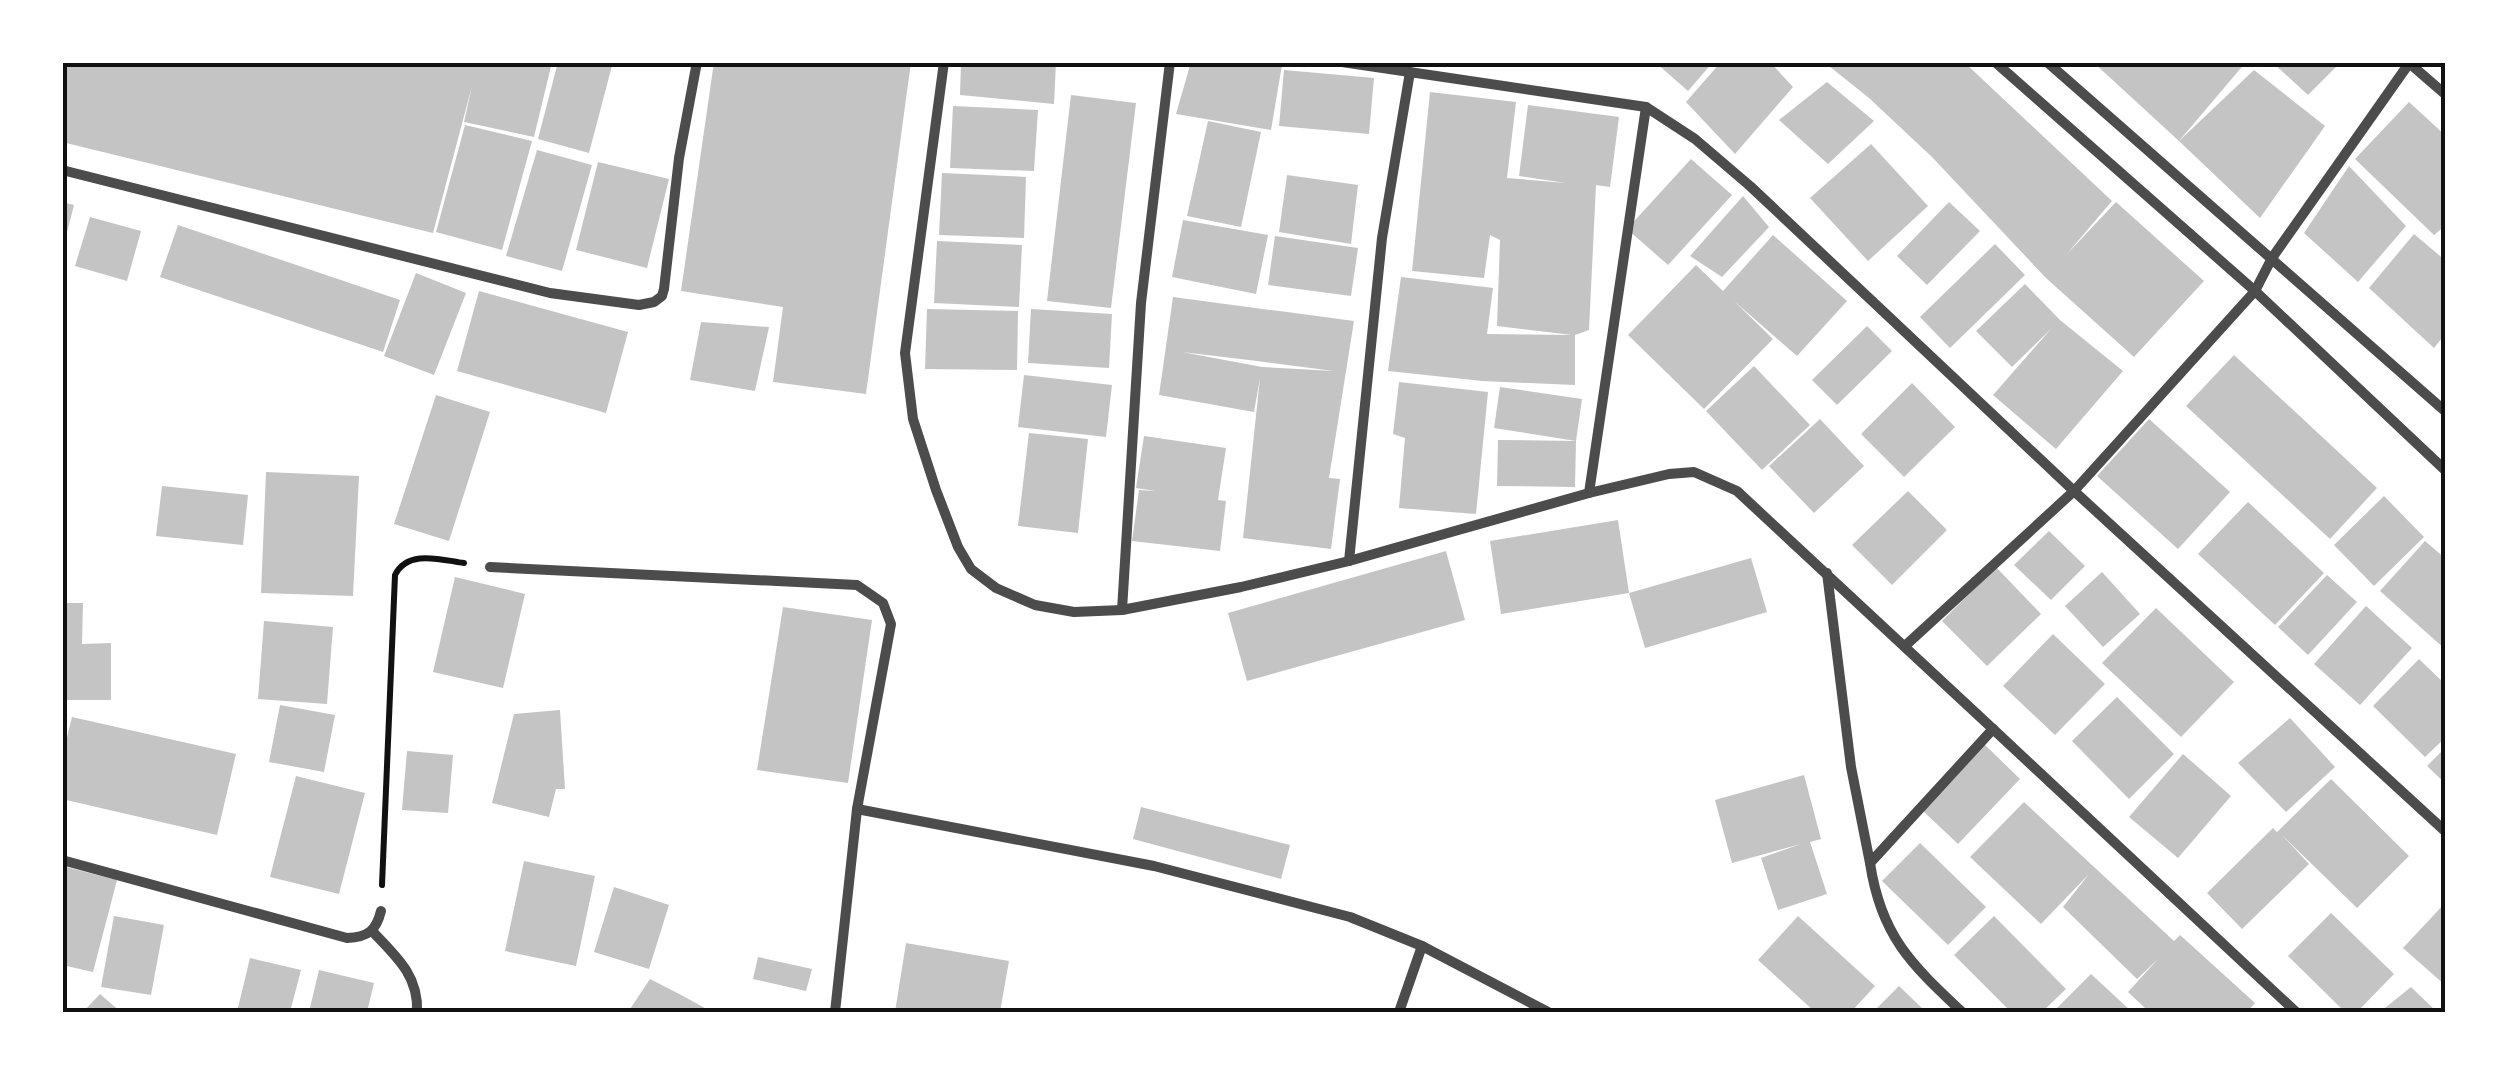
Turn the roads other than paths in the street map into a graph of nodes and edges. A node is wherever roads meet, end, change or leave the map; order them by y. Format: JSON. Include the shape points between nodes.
{"nodes":[{"id":1,"x":697,"y":62,"type":"edge"},
{"id":2,"x":944,"y":62,"type":"edge"},
{"id":3,"x":1170,"y":62,"type":"edge"},
{"id":4,"x":1342,"y":62,"type":"edge"},
{"id":5,"x":1995,"y":62,"type":"edge"},
{"id":6,"x":2047,"y":62,"type":"edge"},
{"id":7,"x":2409,"y":63,"type":"edge"},
{"id":8,"x":1410,"y":72,"type":"junction"},
{"id":9,"x":2446,"y":95,"type":"edge"},
{"id":10,"x":1646,"y":107,"type":"junction"},
{"id":11,"x":62,"y":170,"type":"edge"},
{"id":12,"x":2272,"y":258,"type":"junction"},
{"id":13,"x":2256,"y":291,"type":"junction"},
{"id":14,"x":2446,"y":412,"type":"edge"},
{"id":15,"x":2446,"y":471,"type":"edge"},
{"id":16,"x":2074,"y":491,"type":"junction"},
{"id":17,"x":1589,"y":494,"type":"junction"},
{"id":18,"x":1349,"y":562,"type":"junction"},
{"id":19,"x":490,"y":567,"type":"road end"},
{"id":20,"x":1827,"y":573,"type":"junction"},
{"id":21,"x":1122,"y":610,"type":"junction"},
{"id":22,"x":1906,"y":645,"type":"junction"},
{"id":23,"x":1993,"y":729,"type":"junction"},
{"id":24,"x":858,"y":809,"type":"junction"},
{"id":25,"x":2446,"y":832,"type":"edge"},
{"id":26,"x":62,"y":860,"type":"edge"},
{"id":27,"x":1870,"y":863,"type":"junction"},
{"id":28,"x":382,"y":911,"type":"road end"},
{"id":29,"x":372,"y":931,"type":"junction"},
{"id":30,"x":1422,"y":946,"type":"junction"},
{"id":31,"x":417,"y":1012,"type":"edge"},
{"id":32,"x":835,"y":1012,"type":"edge"},
{"id":33,"x":1399,"y":1012,"type":"edge"},
{"id":34,"x":1548,"y":1012,"type":"edge"},
{"id":35,"x":1962,"y":1012,"type":"edge"},
{"id":36,"x":2296,"y":1012,"type":"edge"}],
"edges":[{"from":1,"to":11,"type":"street","via":[[664,289],[654,302],[639,305],[550,293]]},
{"from":2,"to":21,"type":"street","via":[[905,353],[913,419],[936,490],[971,569],[996,588],[1074,612]]},
{"from":3,"to":21,"type":"street","via":[[1140,303]]},
{"from":4,"to":8,"type":"street"},
{"from":5,"to":13,"type":"street"},
{"from":6,"to":12,"type":"street"},
{"from":7,"to":9,"type":"street"},
{"from":7,"to":12,"type":"street"},
{"from":8,"to":10,"type":"street"},
{"from":8,"to":18,"type":"street","via":[[1382,238]]},
{"from":10,"to":16,"type":"street","via":[[1750,186]]},
{"from":10,"to":17,"type":"street"},
{"from":12,"to":13,"type":"street"},
{"from":12,"to":14,"type":"street"},
{"from":13,"to":15,"type":"street"},
{"from":13,"to":16,"type":"street"},
{"from":16,"to":22,"type":"street"},
{"from":16,"to":25,"type":"street"},
{"from":17,"to":18,"type":"street"},
{"from":17,"to":20,"type":"street","via":[[1694,472],[1737,492]]},
{"from":18,"to":21,"type":"street"},
{"from":19,"to":24,"type":"street","via":[[857,585],[883,604],[891,624]]},
{"from":20,"to":22,"type":"street"},
{"from":20,"to":27,"type":"street"},
{"from":22,"to":23,"type":"street"},
{"from":23,"to":27,"type":"street"},
{"from":23,"to":36,"type":"street"},
{"from":24,"to":30,"type":"street","via":[[1154,866],[1350,918]]},
{"from":24,"to":32,"type":"street"},
{"from":26,"to":29,"type":"street","via":[[347,938]]},
{"from":27,"to":35,"type":"street","via":[[1891,934]]},
{"from":28,"to":29,"type":"street"},
{"from":29,"to":31,"type":"street","via":[[405,964]]},
{"from":30,"to":33,"type":"street"},
{"from":30,"to":34,"type":"street"}]}
